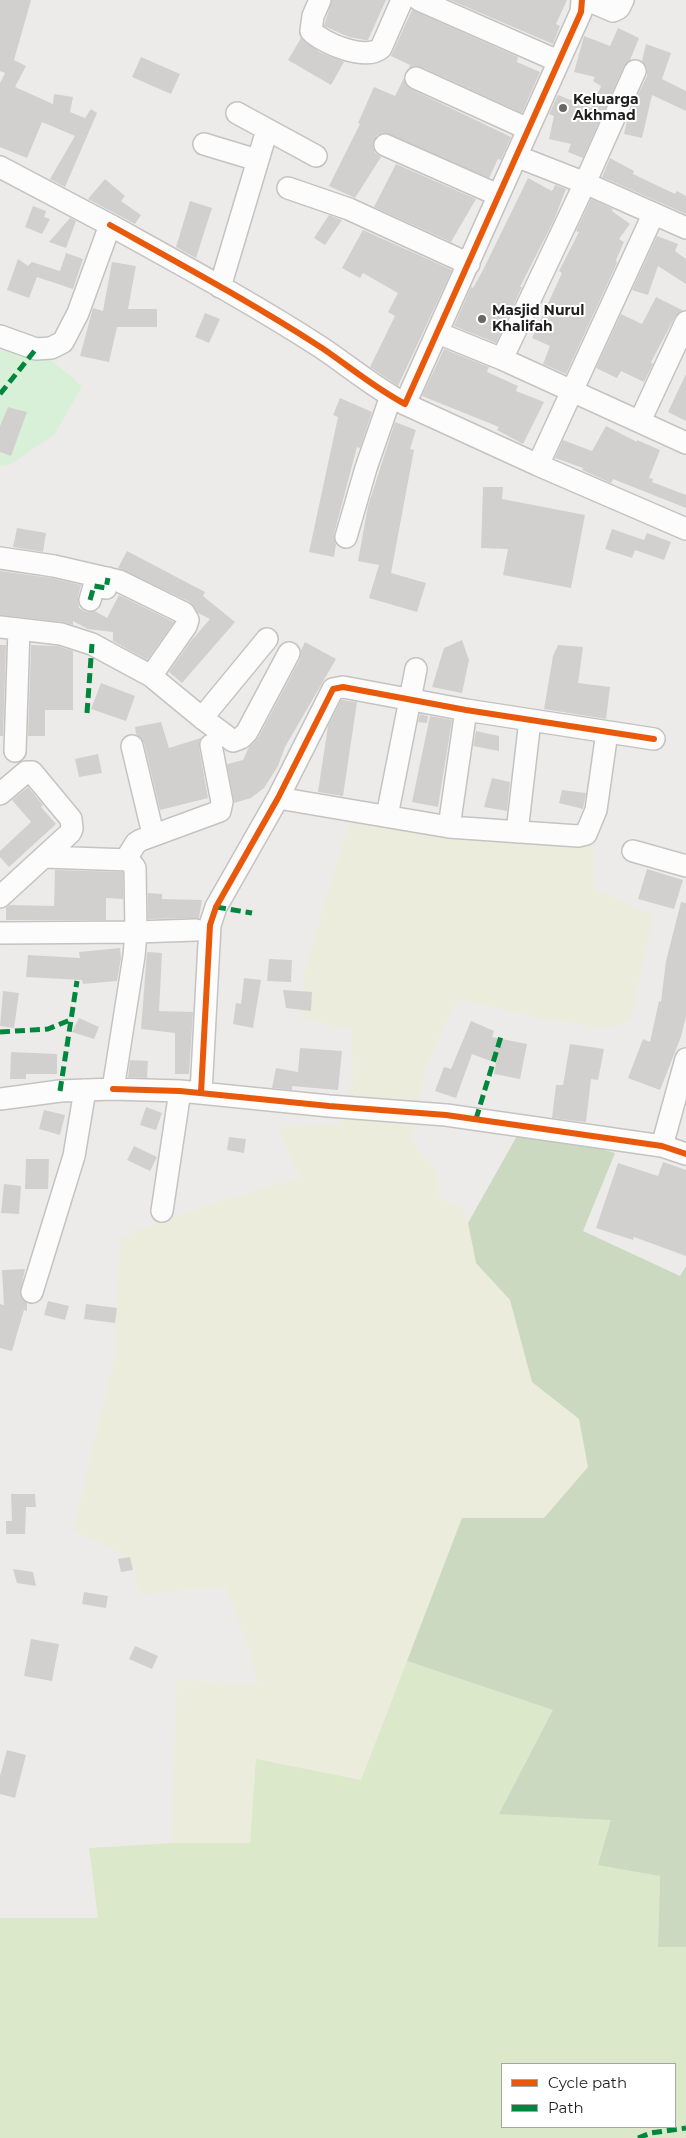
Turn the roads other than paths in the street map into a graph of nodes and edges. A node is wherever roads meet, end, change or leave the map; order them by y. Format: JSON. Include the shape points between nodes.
{"nodes":[{"id":1,"x":320,"y":0,"type":"edge"},
{"id":2,"x":402,"y":0,"type":"edge"},
{"id":3,"x":419,"y":0,"type":"edge"},
{"id":4,"x":624,"y":0,"type":"edge"},
{"id":5,"x":582,"y":2,"type":"edge"},
{"id":6,"x":558,"y":61,"type":"junction"},
{"id":7,"x":635,"y":71,"type":"dead end"},
{"id":8,"x":416,"y":78,"type":"dead end"},
{"id":9,"x":237,"y":113,"type":"dead end"},
{"id":10,"x":528,"y":129,"type":"junction"},
{"id":11,"x":267,"y":130,"type":"junction"},
{"id":12,"x":204,"y":144,"type":"dead end"},
{"id":13,"x":385,"y":145,"type":"dead end"},
{"id":14,"x":316,"y":156,"type":"dead end"},
{"id":15,"x":516,"y":156,"type":"junction"},
{"id":16,"x":258,"y":160,"type":"junction"},
{"id":17,"x":0,"y":168,"type":"edge"},
{"id":18,"x":585,"y":183,"type":"junction"},
{"id":19,"x":288,"y":188,"type":"dead end"},
{"id":20,"x":498,"y":195,"type":"junction"},
{"id":21,"x":653,"y":214,"type":"junction"},
{"id":22,"x":110,"y":225,"type":"junction"},
{"id":23,"x":686,"y":228,"type":"edge"},
{"id":24,"x":469,"y":264,"type":"junction"},
{"id":25,"x":220,"y":287,"type":"junction"},
{"id":26,"x":686,"y":322,"type":"edge"},
{"id":27,"x":438,"y":333,"type":"junction"},
{"id":28,"x":0,"y":336,"type":"edge"},
{"id":29,"x":502,"y":359,"type":"junction"},
{"id":30,"x":572,"y":392,"type":"junction"},
{"id":31,"x":398,"y":400,"type":"junction"},
{"id":32,"x":640,"y":421,"type":"junction"},
{"id":33,"x":686,"y":443,"type":"edge"},
{"id":34,"x":538,"y":465,"type":"junction"},
{"id":35,"x":686,"y":529,"type":"edge"},
{"id":36,"x":346,"y":537,"type":"dead end"},
{"id":37,"x":0,"y":558,"type":"edge"},
{"id":38,"x":108,"y":578,"type":"junction"},
{"id":39,"x":90,"y":600,"type":"dead end"},
{"id":40,"x":10,"y":628,"type":"edge"},
{"id":41,"x":268,"y":639,"type":"dead end"},
{"id":42,"x":289,"y":653,"type":"dead end"},
{"id":43,"x":416,"y":668,"type":"dead end"},
{"id":44,"x":151,"y":676,"type":"junction"},
{"id":45,"x":409,"y":699,"type":"junction"},
{"id":46,"x":466,"y":710,"type":"junction"},
{"id":47,"x":202,"y":718,"type":"junction"},
{"id":48,"x":530,"y":720,"type":"junction"},
{"id":49,"x":607,"y":732,"type":"junction"},
{"id":50,"x":654,"y":740,"type":"dead end"},
{"id":51,"x":212,"y":745,"type":"dead end"},
{"id":52,"x":132,"y":746,"type":"dead end"},
{"id":53,"x":15,"y":750,"type":"dead end"},
{"id":54,"x":0,"y":794,"type":"edge"},
{"id":55,"x":278,"y":798,"type":"junction"},
{"id":56,"x":387,"y":816,"type":"junction"},
{"id":57,"x":449,"y":827,"type":"junction"},
{"id":58,"x":517,"y":832,"type":"junction"},
{"id":59,"x":153,"y":834,"type":"junction"},
{"id":60,"x":632,"y":851,"type":"dead end"},
{"id":61,"x":44,"y":857,"type":"junction"},
{"id":62,"x":126,"y":859,"type":"junction"},
{"id":63,"x":686,"y":866,"type":"edge"},
{"id":64,"x":0,"y":897,"type":"edge"},
{"id":65,"x":196,"y":930,"type":"dead end"},
{"id":66,"x":136,"y":932,"type":"junction"},
{"id":67,"x":0,"y":933,"type":"edge"},
{"id":68,"x":686,"y":1060,"type":"edge"},
{"id":69,"x":113,"y":1089,"type":"junction"},
{"id":70,"x":85,"y":1090,"type":"junction"},
{"id":71,"x":180,"y":1091,"type":"junction"},
{"id":72,"x":201,"y":1092,"type":"junction"},
{"id":73,"x":0,"y":1099,"type":"edge"},
{"id":74,"x":662,"y":1146,"type":"junction"},
{"id":75,"x":686,"y":1154,"type":"edge"},
{"id":76,"x":162,"y":1211,"type":"dead end"},
{"id":77,"x":32,"y":1292,"type":"dead end"}],
"edges":[{"from":1,"to":2,"type":"street","via":[[311,31],[329,42],[366,54],[381,48]]},
{"from":3,"to":6,"type":"street"},
{"from":4,"to":5,"type":"street","via":[[613,11],[592,2]]},
{"from":5,"to":6,"type":"street"},
{"from":6,"to":10,"type":"street"},
{"from":7,"to":18,"type":"street"},
{"from":8,"to":10,"type":"street"},
{"from":9,"to":11,"type":"street"},
{"from":10,"to":15,"type":"street"},
{"from":11,"to":14,"type":"street"},
{"from":11,"to":16,"type":"street"},
{"from":12,"to":16,"type":"street"},
{"from":13,"to":20,"type":"street"},
{"from":15,"to":18,"type":"street"},
{"from":15,"to":20,"type":"street"},
{"from":16,"to":25,"type":"street"},
{"from":17,"to":22,"type":"street"},
{"from":18,"to":21,"type":"street"},
{"from":18,"to":29,"type":"street"},
{"from":19,"to":24,"type":"street","via":[[349,208]]},
{"from":20,"to":24,"type":"street"},
{"from":21,"to":23,"type":"street"},
{"from":21,"to":30,"type":"street"},
{"from":22,"to":25,"type":"street"},
{"from":22,"to":28,"type":"street","via":[[78,313],[63,342],[51,348],[36,349]]},
{"from":24,"to":27,"type":"street"},
{"from":25,"to":31,"type":"street","via":[[323,349]]},
{"from":26,"to":32,"type":"street"},
{"from":27,"to":29,"type":"street"},
{"from":27,"to":31,"type":"street"},
{"from":29,"to":30,"type":"street"},
{"from":30,"to":32,"type":"street"},
{"from":30,"to":34,"type":"street"},
{"from":31,"to":34,"type":"street"},
{"from":31,"to":36,"type":"street","via":[[366,468]]},
{"from":32,"to":33,"type":"street"},
{"from":34,"to":35,"type":"street"},
{"from":37,"to":38,"type":"street"},
{"from":38,"to":39,"type":"street","via":[[106,588],[94,586]]},
{"from":38,"to":44,"type":"street","via":[[123,582],[187,617],[186,626]]},
{"from":40,"to":44,"type":"street","via":[[78,638]]},
{"from":40,"to":53,"type":"street"},
{"from":41,"to":47,"type":"street"},
{"from":42,"to":47,"type":"street","via":[[241,738],[233,741]]},
{"from":43,"to":45,"type":"street"},
{"from":44,"to":47,"type":"street"},
{"from":45,"to":46,"type":"street"},
{"from":45,"to":55,"type":"street","via":[[343,687],[333,689]]},
{"from":45,"to":56,"type":"street"},
{"from":46,"to":48,"type":"street"},
{"from":46,"to":57,"type":"street"},
{"from":48,"to":49,"type":"street"},
{"from":48,"to":58,"type":"street"},
{"from":49,"to":50,"type":"street"},
{"from":49,"to":58,"type":"street","via":[[596,810],[586,834]]},
{"from":51,"to":59,"type":"street","via":[[222,809]]},
{"from":52,"to":59,"type":"street"},
{"from":54,"to":61,"type":"street","via":[[26,772],[32,772],[71,819],[70,833]]},
{"from":55,"to":56,"type":"street"},
{"from":55,"to":72,"type":"street","via":[[216,907],[210,926]]},
{"from":56,"to":57,"type":"street"},
{"from":57,"to":58,"type":"street"},
{"from":59,"to":62,"type":"street","via":[[136,843]]},
{"from":60,"to":63,"type":"street"},
{"from":61,"to":62,"type":"street"},
{"from":61,"to":64,"type":"street"},
{"from":62,"to":66,"type":"street","via":[[135,868]]},
{"from":65,"to":66,"type":"street"},
{"from":66,"to":67,"type":"street"},
{"from":66,"to":69,"type":"street"},
{"from":68,"to":74,"type":"street"},
{"from":69,"to":70,"type":"street"},
{"from":69,"to":71,"type":"street"},
{"from":70,"to":73,"type":"street"},
{"from":70,"to":77,"type":"street","via":[[74,1156]]},
{"from":71,"to":72,"type":"street"},
{"from":71,"to":76,"type":"street"},
{"from":72,"to":74,"type":"street","via":[[446,1115]]},
{"from":74,"to":75,"type":"street"}]}
